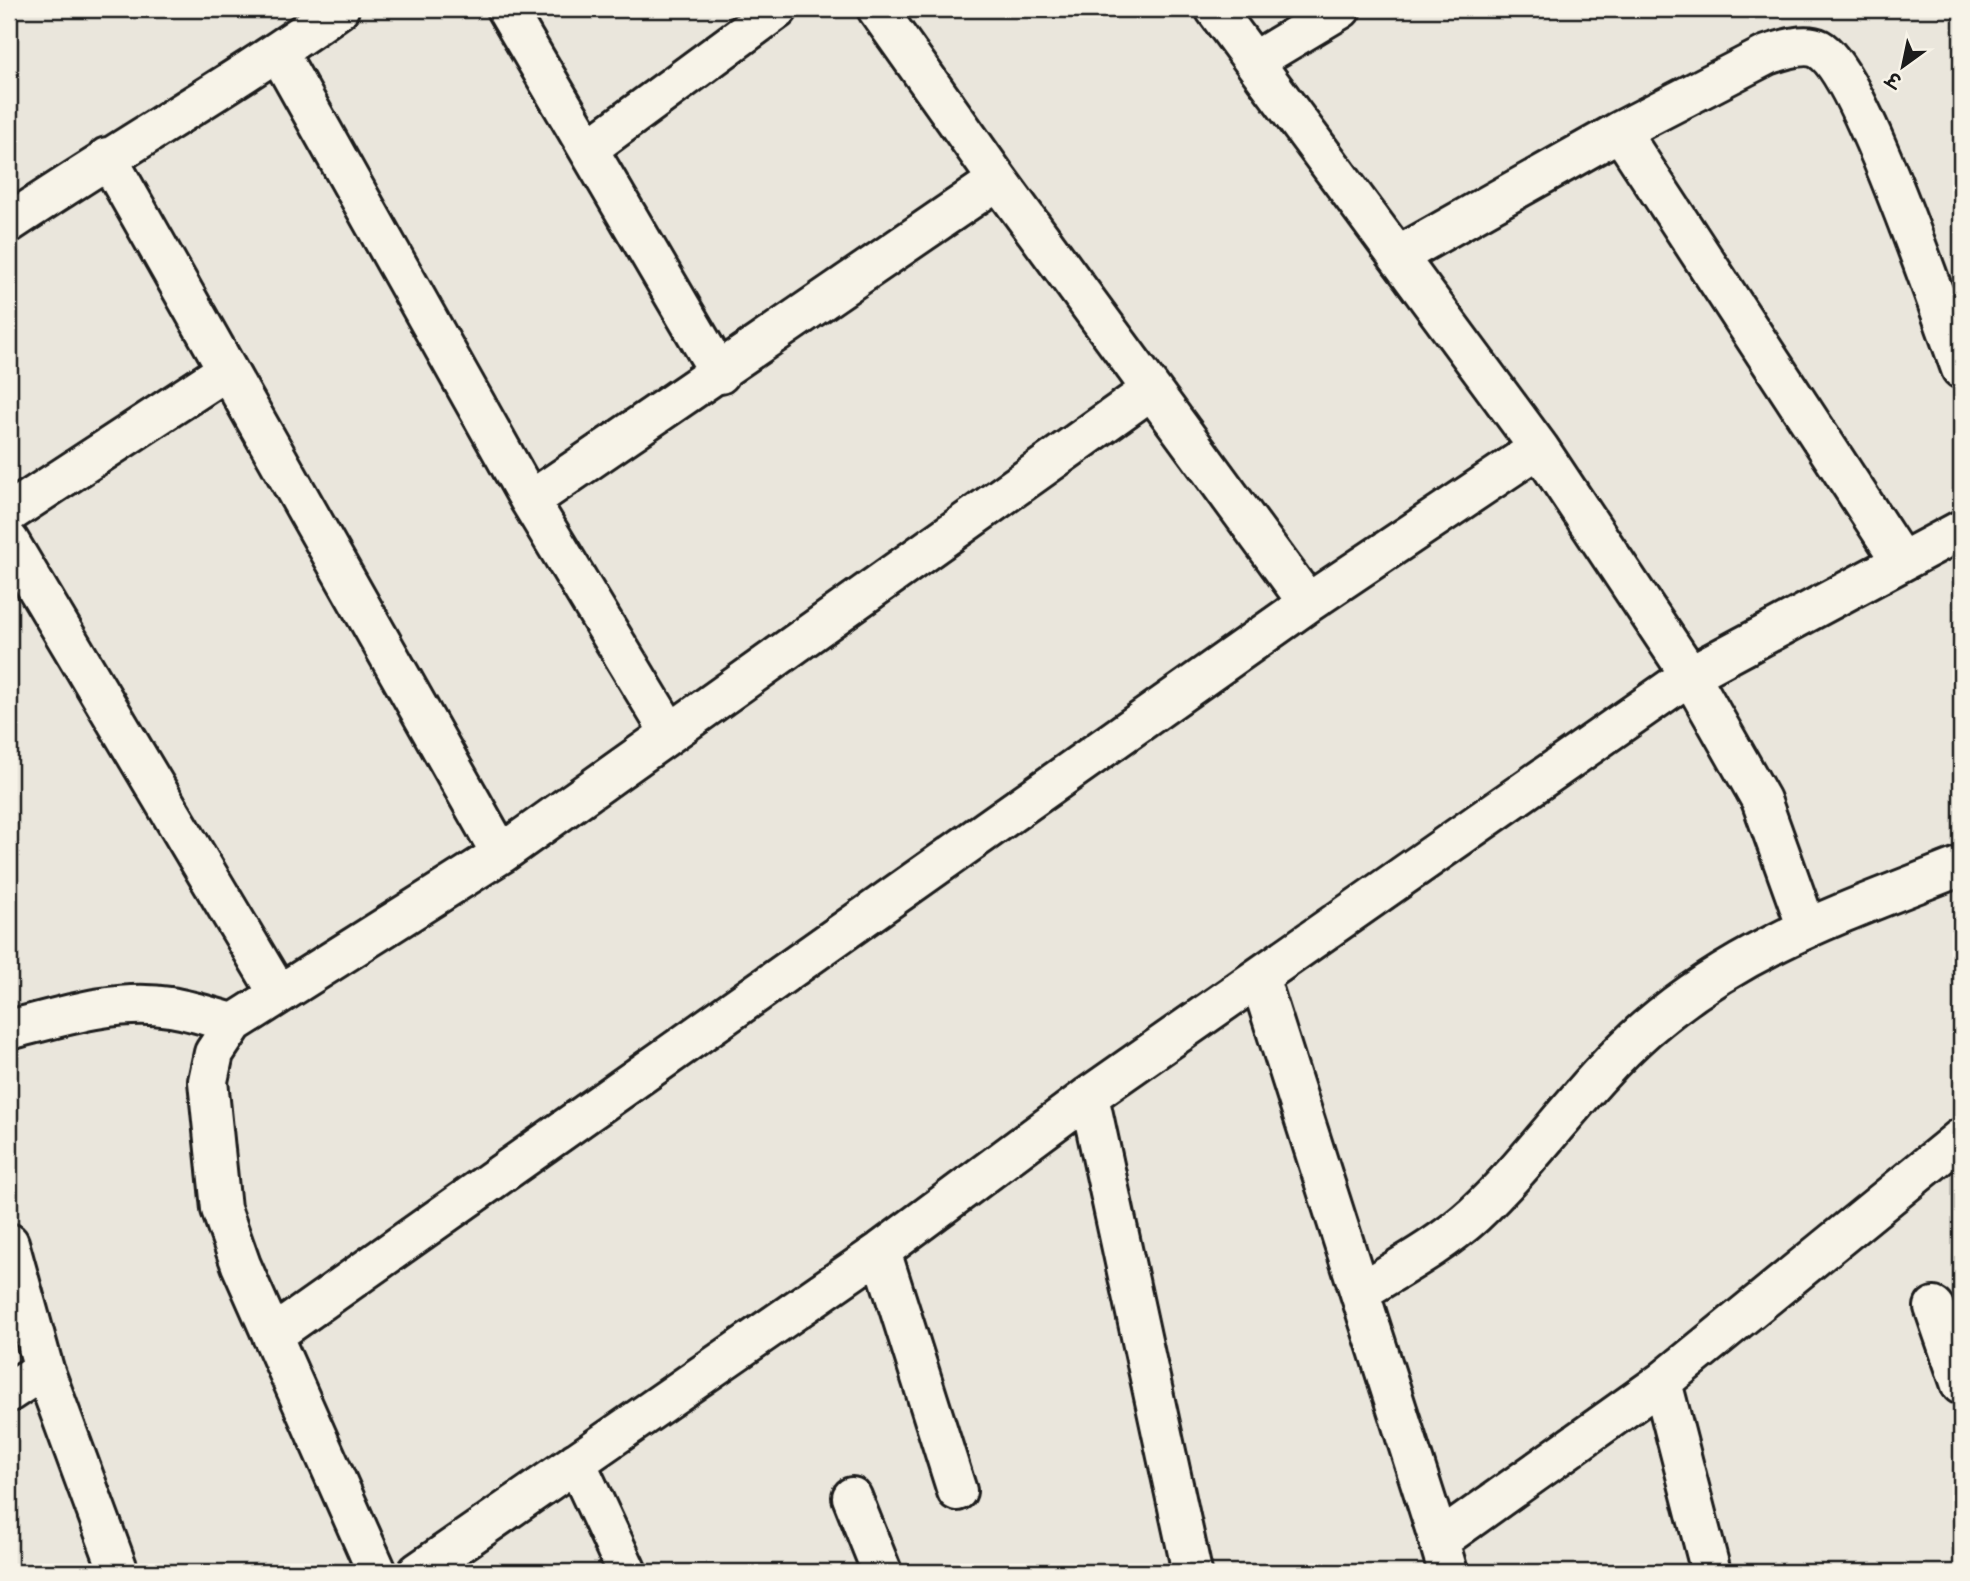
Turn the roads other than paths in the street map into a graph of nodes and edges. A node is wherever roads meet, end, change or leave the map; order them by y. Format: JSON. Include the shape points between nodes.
{"nodes":[{"id":1,"x":339,"y":9,"type":"edge"},
{"id":2,"x":506,"y":9,"type":"edge"},
{"id":3,"x":778,"y":9,"type":"edge"},
{"id":4,"x":877,"y":9,"type":"edge"},
{"id":5,"x":1215,"y":9,"type":"edge"},
{"id":6,"x":1341,"y":9,"type":"edge"},
{"id":7,"x":278,"y":52,"type":"junction"},
{"id":8,"x":1256,"y":61,"type":"junction"},
{"id":9,"x":1620,"y":131,"type":"junction"},
{"id":10,"x":588,"y":149,"type":"junction"},
{"id":11,"x":107,"y":158,"type":"junction"},
{"id":12,"x":998,"y":180,"type":"junction"},
{"id":13,"x":9,"y":223,"type":"edge"},
{"id":14,"x":1398,"y":256,"type":"junction"},
{"id":15,"x":1961,"y":369,"type":"edge"},
{"id":16,"x":227,"y":370,"type":"junction"},
{"id":17,"x":720,"y":374,"type":"junction"},
{"id":18,"x":1151,"y":390,"type":"junction"},
{"id":19,"x":1539,"y":448,"type":"junction"},
{"id":20,"x":530,"y":502,"type":"junction"},
{"id":21,"x":9,"y":513,"type":"edge"},
{"id":22,"x":1961,"y":530,"type":"edge"},
{"id":23,"x":9,"y":541,"type":"edge"},
{"id":24,"x":1901,"y":561,"type":"junction"},
{"id":25,"x":1307,"y":604,"type":"junction"},
{"id":26,"x":1690,"y":675,"type":"junction"},
{"id":27,"x":670,"y":733,"type":"junction"},
{"id":28,"x":501,"y":854,"type":"junction"},
{"id":29,"x":1961,"y":866,"type":"edge"},
{"id":30,"x":1807,"y":928,"type":"junction"},
{"id":31,"x":1260,"y":979,"type":"junction"},
{"id":32,"x":278,"y":993,"type":"junction"},
{"id":33,"x":234,"y":1023,"type":"junction"},
{"id":34,"x":9,"y":1030,"type":"edge"},
{"id":35,"x":1090,"y":1096,"type":"junction"},
{"id":36,"x":1961,"y":1138,"type":"edge"},
{"id":37,"x":9,"y":1244,"type":"edge"},
{"id":38,"x":881,"y":1251,"type":"junction"},
{"id":39,"x":1360,"y":1292,"type":"junction"},
{"id":40,"x":1934,"y":1307,"type":"dead end"},
{"id":41,"x":272,"y":1336,"type":"junction"},
{"id":42,"x":44,"y":1369,"type":"junction"},
{"id":43,"x":1662,"y":1382,"type":"junction"},
{"id":44,"x":1961,"y":1385,"type":"edge"},
{"id":45,"x":9,"y":1392,"type":"edge"},
{"id":46,"x":576,"y":1462,"type":"junction"},
{"id":47,"x":957,"y":1491,"type":"dead end"},
{"id":48,"x":852,"y":1497,"type":"dead end"},
{"id":49,"x":1443,"y":1556,"type":"edge"},
{"id":50,"x":119,"y":1572,"type":"edge"},
{"id":51,"x":377,"y":1572,"type":"edge"},
{"id":52,"x":418,"y":1572,"type":"edge"},
{"id":53,"x":627,"y":1572,"type":"edge"},
{"id":54,"x":882,"y":1572,"type":"edge"},
{"id":55,"x":1192,"y":1572,"type":"edge"},
{"id":56,"x":1711,"y":1572,"type":"edge"}],
"edges":[{"from":1,"to":7,"type":"street"},
{"from":2,"to":10,"type":"street"},
{"from":3,"to":10,"type":"street"},
{"from":4,"to":12,"type":"street"},
{"from":5,"to":8,"type":"street"},
{"from":6,"to":8,"type":"street"},
{"from":7,"to":11,"type":"street"},
{"from":7,"to":20,"type":"street"},
{"from":8,"to":14,"type":"street"},
{"from":9,"to":14,"type":"street"},
{"from":9,"to":15,"type":"street","via":[[1767,55],[1791,47],[1818,48],[1837,64],[1882,157]]},
{"from":9,"to":24,"type":"street"},
{"from":10,"to":17,"type":"street"},
{"from":11,"to":13,"type":"street"},
{"from":11,"to":16,"type":"street"},
{"from":12,"to":17,"type":"street"},
{"from":12,"to":18,"type":"street"},
{"from":14,"to":19,"type":"street"},
{"from":16,"to":21,"type":"street"},
{"from":16,"to":28,"type":"street"},
{"from":17,"to":20,"type":"street"},
{"from":18,"to":25,"type":"street"},
{"from":18,"to":27,"type":"street"},
{"from":19,"to":25,"type":"street"},
{"from":19,"to":26,"type":"street"},
{"from":20,"to":27,"type":"street"},
{"from":22,"to":24,"type":"street"},
{"from":23,"to":32,"type":"street"},
{"from":24,"to":26,"type":"street"},
{"from":25,"to":41,"type":"street"},
{"from":26,"to":30,"type":"street","via":[[1761,800]]},
{"from":26,"to":31,"type":"street"},
{"from":27,"to":28,"type":"street"},
{"from":28,"to":32,"type":"street"},
{"from":29,"to":30,"type":"street"},
{"from":30,"to":39,"type":"street","via":[[1727,968],[1650,1026],[1621,1051],[1474,1215]]},
{"from":31,"to":35,"type":"street"},
{"from":31,"to":39,"type":"street"},
{"from":32,"to":33,"type":"street"},
{"from":33,"to":34,"type":"street","via":[[169,1007],[128,1006]]},
{"from":33,"to":41,"type":"street","via":[[214,1053],[208,1081],[221,1209]]},
{"from":35,"to":38,"type":"street"},
{"from":35,"to":55,"type":"street"},
{"from":36,"to":43,"type":"street"},
{"from":37,"to":42,"type":"street"},
{"from":38,"to":46,"type":"street"},
{"from":38,"to":47,"type":"street"},
{"from":39,"to":49,"type":"street"},
{"from":40,"to":44,"type":"street"},
{"from":41,"to":51,"type":"street"},
{"from":42,"to":45,"type":"street"},
{"from":42,"to":50,"type":"street"},
{"from":43,"to":49,"type":"street"},
{"from":43,"to":56,"type":"street"},
{"from":46,"to":52,"type":"street"},
{"from":46,"to":53,"type":"street"},
{"from":48,"to":54,"type":"street"}]}
